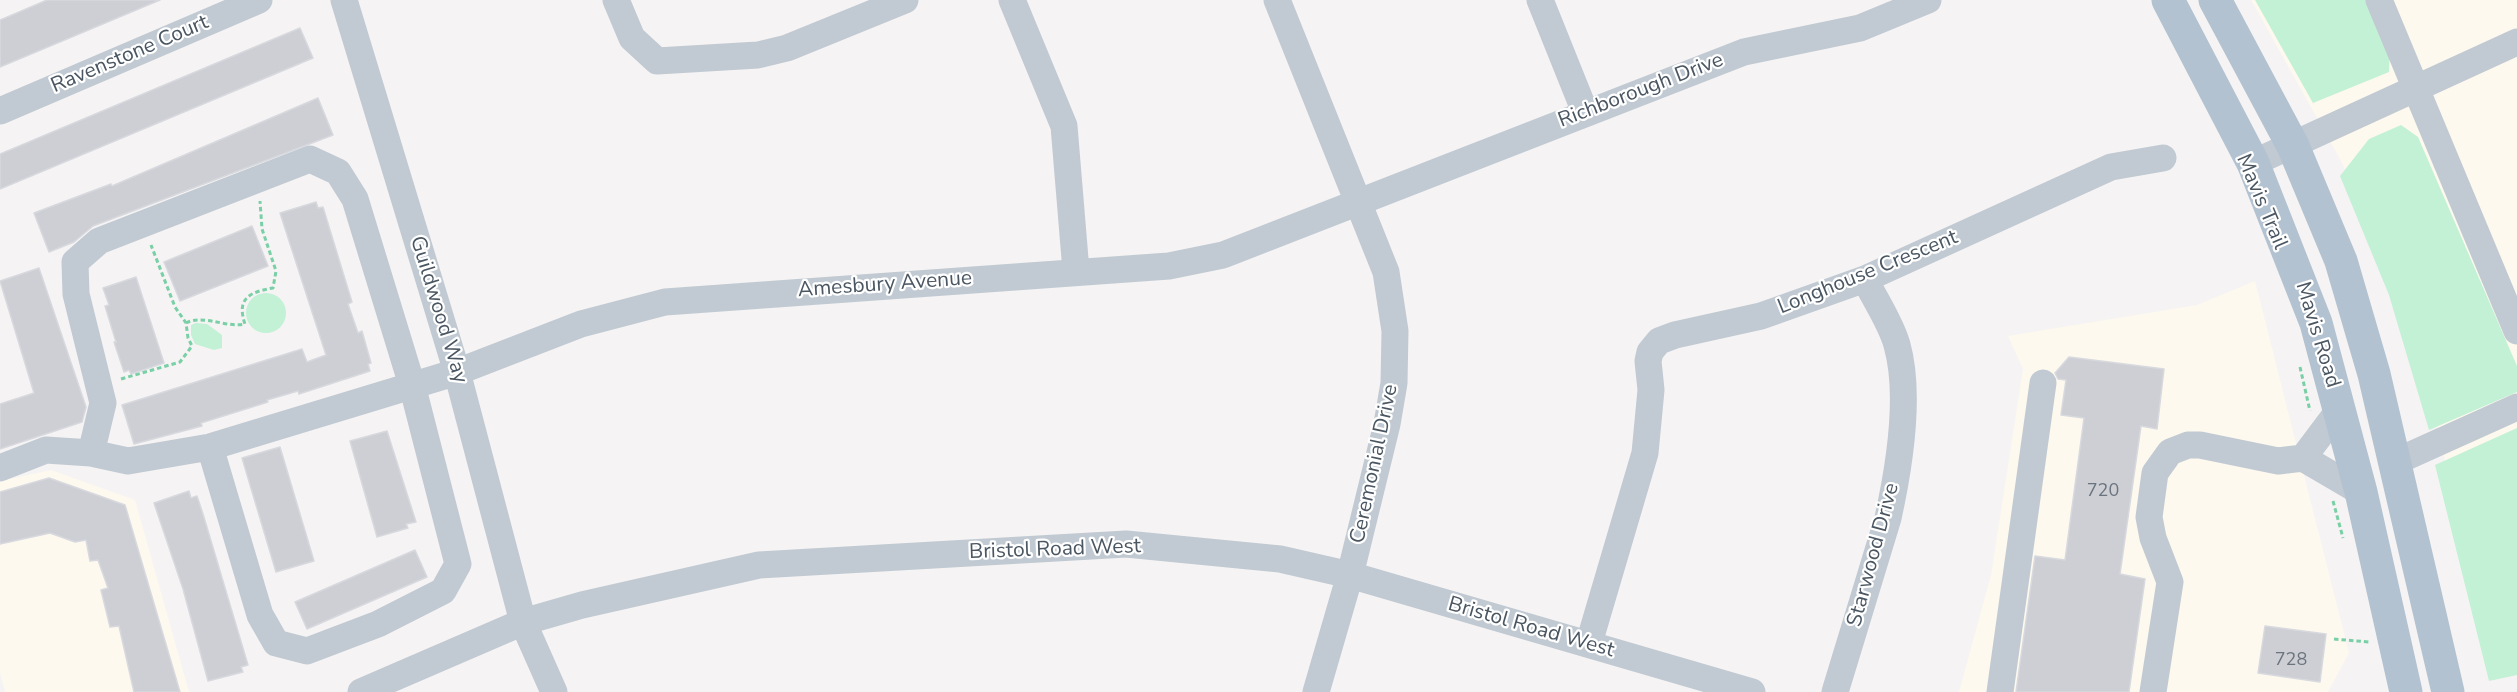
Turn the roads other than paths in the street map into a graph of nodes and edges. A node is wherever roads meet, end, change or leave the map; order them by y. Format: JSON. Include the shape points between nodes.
{"nodes":[{"id":1,"x":259,"y":0,"type":"edge"},
{"id":2,"x":344,"y":0,"type":"edge"},
{"id":3,"x":616,"y":0,"type":"edge"},
{"id":4,"x":906,"y":0,"type":"edge"},
{"id":5,"x":1012,"y":0,"type":"edge"},
{"id":6,"x":1277,"y":0,"type":"edge"},
{"id":7,"x":1539,"y":0,"type":"edge"},
{"id":8,"x":1928,"y":0,"type":"edge"},
{"id":9,"x":2168,"y":0,"type":"edge"},
{"id":10,"x":2215,"y":0,"type":"edge"},
{"id":11,"x":2379,"y":0,"type":"edge"},
{"id":12,"x":2517,"y":42,"type":"edge"},
{"id":13,"x":2417,"y":87,"type":"junction"},
{"id":14,"x":0,"y":111,"type":"edge"},
{"id":15,"x":1585,"y":112,"type":"junction"},
{"id":16,"x":2293,"y":146,"type":"junction"},
{"id":17,"x":2163,"y":158,"type":"dead end"},
{"id":18,"x":2253,"y":163,"type":"junction"},
{"id":19,"x":1359,"y":201,"type":"junction"},
{"id":20,"x":1076,"y":271,"type":"junction"},
{"id":21,"x":1865,"y":279,"type":"junction"},
{"id":22,"x":2517,"y":331,"type":"edge"},
{"id":23,"x":457,"y":372,"type":"junction"},
{"id":24,"x":2043,"y":383,"type":"dead end"},
{"id":25,"x":412,"y":385,"type":"junction"},
{"id":26,"x":2517,"y":407,"type":"edge"},
{"id":27,"x":2326,"y":414,"type":"junction"},
{"id":28,"x":210,"y":447,"type":"junction"},
{"id":29,"x":92,"y":453,"type":"junction"},
{"id":30,"x":2303,"y":458,"type":"junction"},
{"id":31,"x":2395,"y":462,"type":"junction"},
{"id":32,"x":0,"y":468,"type":"edge"},
{"id":33,"x":2361,"y":492,"type":"junction"},
{"id":34,"x":1350,"y":576,"type":"junction"},
{"id":35,"x":523,"y":622,"type":"junction"},
{"id":36,"x":1588,"y":644,"type":"junction"},
{"id":37,"x":361,"y":692,"type":"edge"},
{"id":38,"x":554,"y":692,"type":"edge"},
{"id":39,"x":1317,"y":692,"type":"edge"},
{"id":40,"x":1752,"y":692,"type":"edge"},
{"id":41,"x":1835,"y":692,"type":"edge"},
{"id":42,"x":2000,"y":692,"type":"edge"},
{"id":43,"x":2153,"y":692,"type":"edge"},
{"id":44,"x":2406,"y":692,"type":"edge"},
{"id":45,"x":2448,"y":692,"type":"edge"}],
"edges":[{"from":1,"to":14,"type":"street","name":"Ravenstone Court"},
{"from":2,"to":23,"type":"street","name":"Guildwood Way"},
{"from":3,"to":4,"type":"street","via":[[632,38],[657,61],[758,55],[787,48]]},
{"from":5,"to":20,"type":"street","via":[[1064,126]]},
{"from":6,"to":19,"type":"street","name":"Ceremonial Drive"},
{"from":7,"to":15,"type":"street"},
{"from":8,"to":15,"type":"street","name":"Richborough Drive","via":[[1860,28],[1744,52]]},
{"from":9,"to":18,"type":"main road","name":"Mavis Road"},
{"from":10,"to":16,"type":"main road","name":"Mavis Road"},
{"from":11,"to":13,"type":"street"},
{"from":12,"to":13,"type":"street"},
{"from":13,"to":16,"type":"street"},
{"from":13,"to":22,"type":"street"},
{"from":15,"to":19,"type":"street","name":"Richborough Drive"},
{"from":16,"to":18,"type":"street"},
{"from":16,"to":31,"type":"main road","name":"Mavis Road","via":[[2341,261]]},
{"from":17,"to":21,"type":"street","name":"Longhouse Crescent","via":[[2111,166]]},
{"from":18,"to":27,"type":"main road","name":"Mavis Road","via":[[2316,323]]},
{"from":19,"to":20,"type":"street","name":"Amesbury Avenue","via":[[1223,255],[1169,266]]},
{"from":19,"to":34,"type":"street","name":"Ceremonial Drive","via":[[1386,272],[1395,331],[1394,373],[1387,424]]},
{"from":20,"to":23,"type":"street","name":"Amesbury Avenue","via":[[666,302],[581,324]]},
{"from":21,"to":36,"type":"street","name":"Longhouse Crescent","via":[[1761,316],[1675,335],[1659,341],[1650,352],[1645,453]]},
{"from":21,"to":41,"type":"street","name":"Starwood Drive","via":[[1897,344],[1903,379],[1901,422],[1888,518]]},
{"from":23,"to":25,"type":"street","name":"Amesbury Avenue"},
{"from":23,"to":35,"type":"street","name":"Guildwood Way"},
{"from":24,"to":42,"type":"street"},
{"from":25,"to":28,"type":"street","name":"Amesbury Avenue"},
{"from":25,"to":28,"type":"street","via":[[458,564],[443,591],[378,624],[306,651],[276,643],[260,615]]},
{"from":25,"to":29,"type":"street","via":[[355,199],[338,172],[310,159],[99,241],[75,262],[76,294],[104,403]]},
{"from":26,"to":31,"type":"street"},
{"from":27,"to":30,"type":"street"},
{"from":27,"to":33,"type":"main road","name":"Mavis Road"},
{"from":28,"to":29,"type":"street","name":"Amesbury Avenue","via":[[128,461]]},
{"from":29,"to":32,"type":"street","name":"Amesbury Avenue","via":[[46,450]]},
{"from":30,"to":33,"type":"street"},
{"from":30,"to":43,"type":"street","via":[[2278,461],[2188,445],[2162,461],[2155,473],[2149,517],[2170,582]]},
{"from":31,"to":45,"type":"main road","name":"Mavis Road"},
{"from":33,"to":44,"type":"main road","name":"Mavis Road"},
{"from":34,"to":35,"type":"street","name":"Bristol Road West","via":[[1280,559],[1126,544],[910,555],[759,565]]},
{"from":34,"to":36,"type":"street","name":"Bristol Road West"},
{"from":34,"to":39,"type":"street","name":"Ceremonial Drive"},
{"from":35,"to":37,"type":"street","name":"Bristol Road West"},
{"from":35,"to":38,"type":"street","name":"Guildwood Way"},
{"from":36,"to":40,"type":"street","name":"Bristol Road West"}]}
